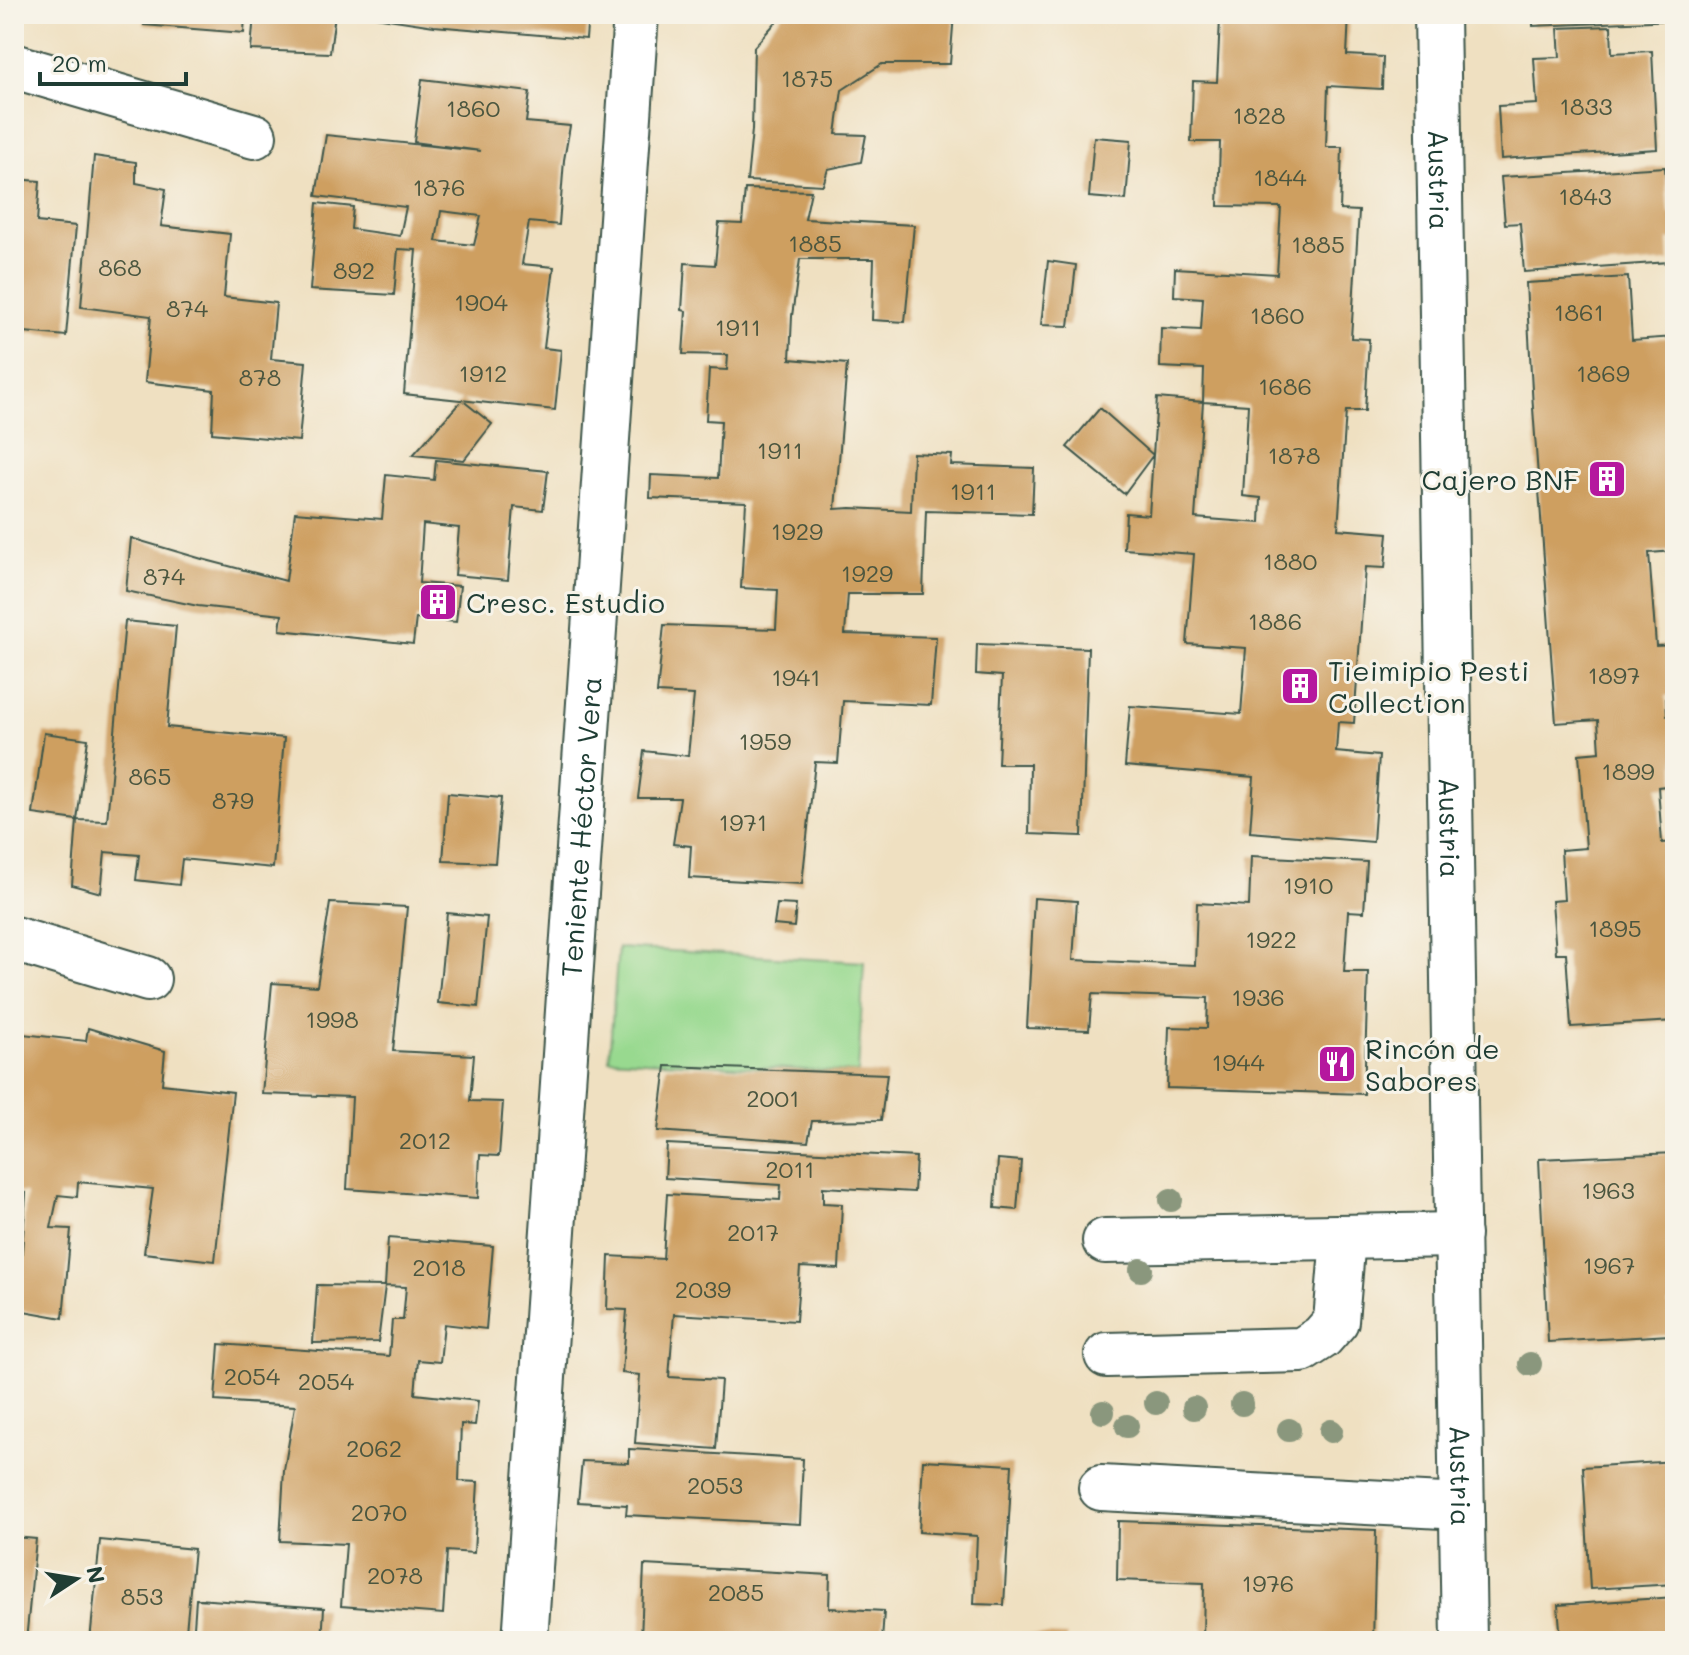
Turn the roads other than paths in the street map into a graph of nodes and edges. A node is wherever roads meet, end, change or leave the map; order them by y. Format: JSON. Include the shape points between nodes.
{"nodes":[{"id":1,"x":636,"y":14,"type":"edge"},
{"id":2,"x":1437,"y":14,"type":"edge"},
{"id":3,"x":14,"y":66,"type":"edge"},
{"id":4,"x":254,"y":136,"type":"dead end"},
{"id":5,"x":14,"y":939,"type":"edge"},
{"id":6,"x":148,"y":979,"type":"dead end"},
{"id":7,"x":1458,"y":1235,"type":"junction"},
{"id":8,"x":1343,"y":1238,"type":"junction"},
{"id":9,"x":1105,"y":1241,"type":"dead end"},
{"id":10,"x":1107,"y":1355,"type":"dead end"},
{"id":11,"x":1101,"y":1488,"type":"dead end"},
{"id":12,"x":1462,"y":1507,"type":"junction"},
{"id":13,"x":525,"y":1641,"type":"edge"},
{"id":14,"x":1464,"y":1641,"type":"edge"}],
"edges":[{"from":1,"to":13,"type":"street","name":"Teniente Héctor Vera"},
{"from":2,"to":7,"type":"street","name":"Austria"},
{"from":3,"to":4,"type":"street"},
{"from":5,"to":6,"type":"street"},
{"from":7,"to":8,"type":"street"},
{"from":7,"to":12,"type":"street","name":"Austria"},
{"from":8,"to":9,"type":"street"},
{"from":8,"to":10,"type":"street","via":[[1336,1321],[1302,1350]]},
{"from":11,"to":12,"type":"street"},
{"from":12,"to":14,"type":"street","name":"Austria"}]}
